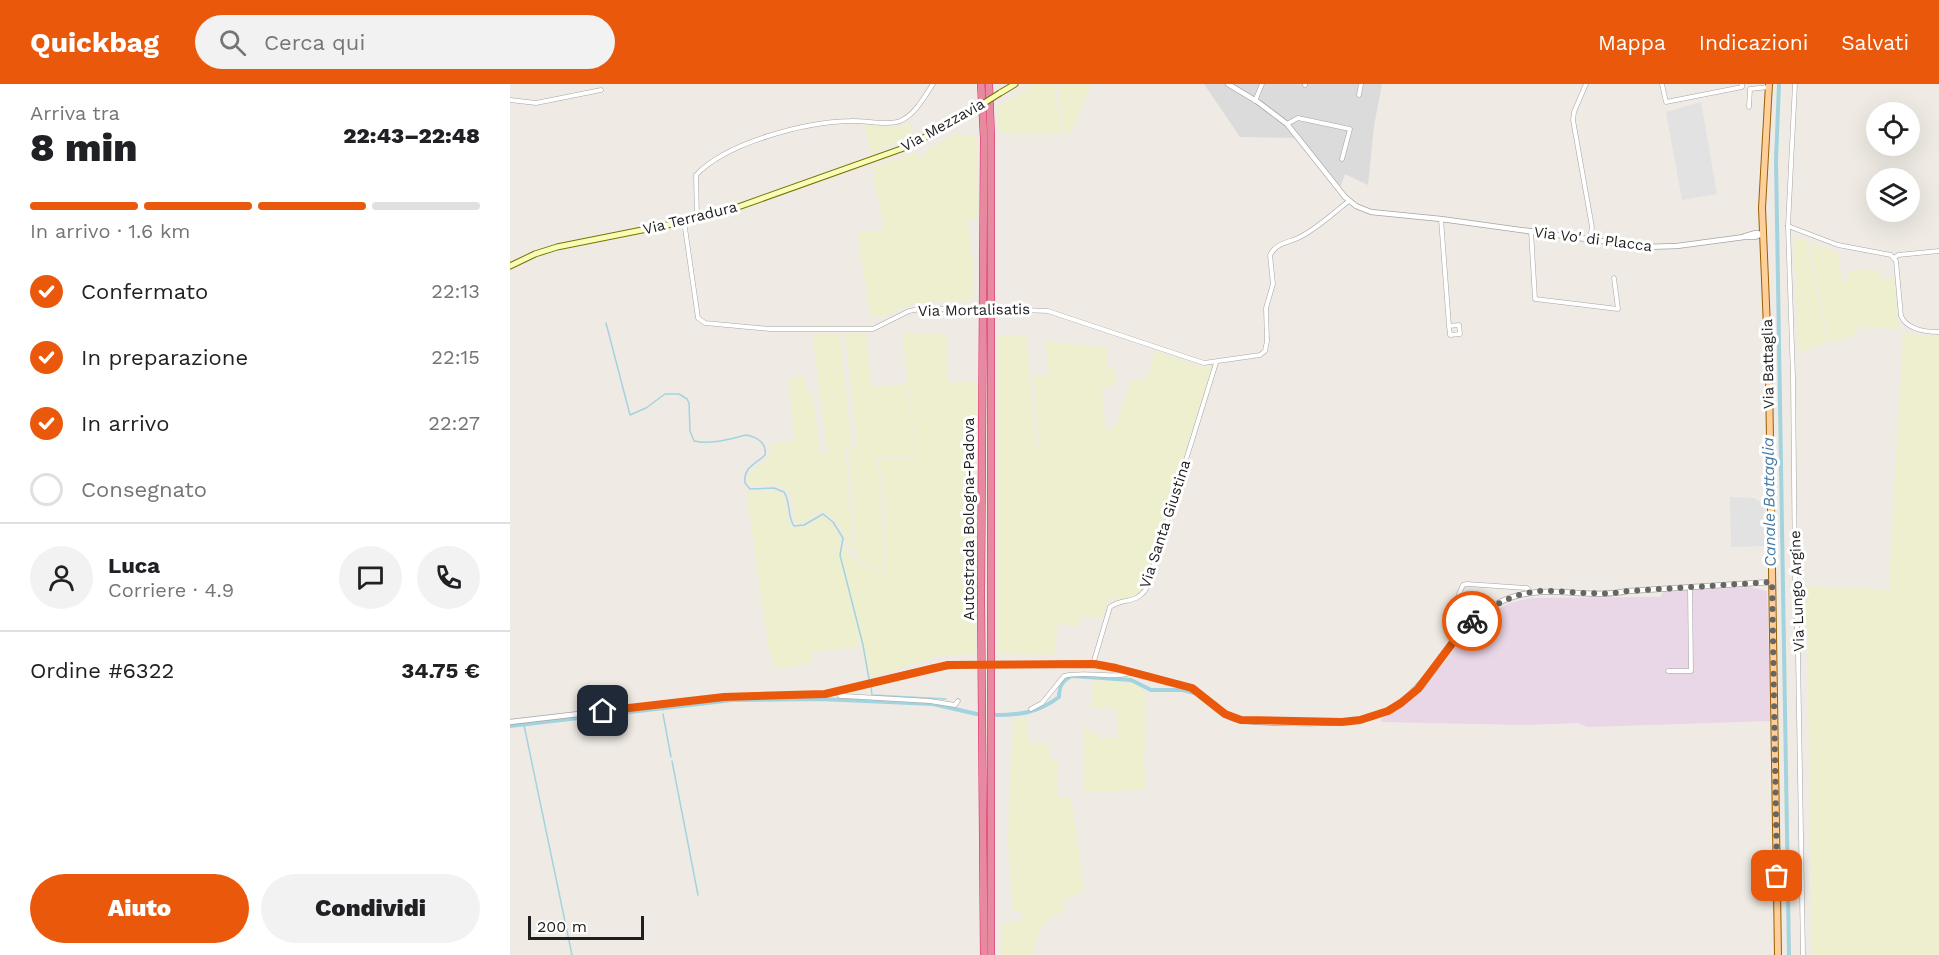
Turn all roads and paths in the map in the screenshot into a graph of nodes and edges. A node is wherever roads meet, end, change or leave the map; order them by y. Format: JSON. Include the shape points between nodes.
{"nodes":[{"id":1,"x":933,"y":84,"type":"edge"},
{"id":2,"x":981,"y":84,"type":"edge"},
{"id":3,"x":989,"y":84,"type":"edge"},
{"id":4,"x":1015,"y":84,"type":"edge"},
{"id":5,"x":1228,"y":84,"type":"edge"},
{"id":6,"x":1262,"y":84,"type":"edge"},
{"id":7,"x":1361,"y":84,"type":"edge"},
{"id":8,"x":1586,"y":84,"type":"edge"},
{"id":9,"x":1662,"y":84,"type":"edge"},
{"id":10,"x":1742,"y":84,"type":"edge"},
{"id":11,"x":1795,"y":84,"type":"edge"},
{"id":12,"x":1769,"y":86,"type":"edge"},
{"id":13,"x":601,"y":90,"type":"dead end"},
{"id":14,"x":1359,"y":95,"type":"dead end"},
{"id":15,"x":510,"y":100,"type":"edge"},
{"id":16,"x":1255,"y":101,"type":"junction"},
{"id":17,"x":1749,"y":107,"type":"dead end"},
{"id":18,"x":1287,"y":124,"type":"junction"},
{"id":19,"x":1342,"y":159,"type":"dead end"},
{"id":20,"x":868,"y":161,"type":"joint"},
{"id":21,"x":1347,"y":199,"type":"junction"},
{"id":22,"x":697,"y":219,"type":"junction"},
{"id":23,"x":1441,"y":219,"type":"junction"},
{"id":24,"x":684,"y":221,"type":"junction"},
{"id":25,"x":1762,"y":222,"type":"junction"},
{"id":26,"x":1788,"y":226,"type":"junction"},
{"id":27,"x":1531,"y":231,"type":"junction"},
{"id":28,"x":1762,"y":234,"type":"junction"},
{"id":29,"x":1748,"y":236,"type":"junction"},
{"id":30,"x":1590,"y":239,"type":"junction"},
{"id":31,"x":1763,"y":250,"type":"junction"},
{"id":32,"x":1939,"y":251,"type":"edge"},
{"id":33,"x":1894,"y":258,"type":"junction"},
{"id":34,"x":510,"y":266,"type":"edge"},
{"id":35,"x":1614,"y":278,"type":"dead end"},
{"id":36,"x":1449,"y":326,"type":"dead end"},
{"id":37,"x":1939,"y":332,"type":"edge"},
{"id":38,"x":1216,"y":363,"type":"junction"},
{"id":39,"x":1772,"y":582,"type":"junction"},
{"id":40,"x":1690,"y":588,"type":"junction"},
{"id":41,"x":1531,"y":592,"type":"junction"},
{"id":42,"x":1459,"y":594,"type":"dead end"},
{"id":43,"x":1094,"y":664,"type":"junction"},
{"id":44,"x":1668,"y":671,"type":"dead end"},
{"id":45,"x":1131,"y":672,"type":"junction"},
{"id":46,"x":837,"y":691,"type":"junction"},
{"id":47,"x":958,"y":701,"type":"dead end"},
{"id":48,"x":1030,"y":709,"type":"dead end"},
{"id":49,"x":510,"y":722,"type":"edge"},
{"id":50,"x":984,"y":955,"type":"edge"},
{"id":51,"x":993,"y":955,"type":"edge"},
{"id":52,"x":1778,"y":955,"type":"edge"},
{"id":53,"x":1803,"y":955,"type":"edge"}],
"edges":[{"from":1,"to":22,"type":"street","via":[[913,112],[898,122],[827,122],[737,148],[696,175]]},
{"from":2,"to":50,"type":"highway","name":"Autostrada Bologna-Padova"},
{"from":3,"to":51,"type":"highway","name":"Autostrada Bologna-Padova"},
{"from":4,"to":20,"type":"main road","name":"Via Mezzavia","bridge":true,"via":[[922,139]]},
{"from":5,"to":16,"type":"street","name":"Via Vo' di Placca"},
{"from":6,"to":16,"type":"street"},
{"from":7,"to":14,"type":"street"},
{"from":8,"to":30,"type":"street","via":[[1573,120],[1592,227]]},
{"from":9,"to":10,"type":"street","via":[[1666,102]]},
{"from":11,"to":26,"type":"street","name":"Via Lungo Argine"},
{"from":12,"to":17,"type":"street","via":[[1750,89]]},
{"from":12,"to":25,"type":"main road","name":"Via Battaglia"},
{"from":13,"to":15,"type":"street","via":[[530,103]]},
{"from":16,"to":18,"type":"street","name":"Via Vo' di Placca"},
{"from":18,"to":19,"type":"street","via":[[1298,118],[1350,129]]},
{"from":18,"to":21,"type":"street","name":"Via Vo' di Placca"},
{"from":20,"to":22,"type":"main road","name":"Via Terradura"},
{"from":21,"to":23,"type":"street","name":"Via Vo' di Placca","via":[[1371,212]]},
{"from":21,"to":38,"type":"street","name":"Via Mortalisatis","via":[[1308,232],[1272,251],[1273,284],[1266,308],[1265,351]]},
{"from":22,"to":24,"type":"main road","name":"Via Terradura"},
{"from":23,"to":27,"type":"street","name":"Via Vo' di Placca"},
{"from":23,"to":36,"type":"street"},
{"from":24,"to":34,"type":"main road","name":"Via Terradura","via":[[557,247]]},
{"from":24,"to":38,"type":"street","name":"Via Mortalisatis","bridge":true,"via":[[699,318],[705,323],[770,329],[873,329],[921,309],[1048,311],[1194,361]]},
{"from":25,"to":28,"type":"main road","name":"Via Battaglia"},
{"from":25,"to":29,"type":"street"},
{"from":26,"to":33,"type":"street"},
{"from":26,"to":53,"type":"street","name":"Via Lungo Argine"},
{"from":27,"to":30,"type":"street","name":"Via Vo' di Placca"},
{"from":27,"to":35,"type":"street","via":[[1535,299],[1618,309]]},
{"from":28,"to":29,"type":"street","name":"Via Vo' di Placca"},
{"from":28,"to":31,"type":"main road","name":"Via Battaglia"},
{"from":29,"to":30,"type":"street","name":"Via Vo' di Placca","via":[[1661,247]]},
{"from":29,"to":31,"type":"street"},
{"from":31,"to":39,"type":"main road","name":"Via Battaglia"},
{"from":32,"to":33,"type":"street"},
{"from":33,"to":37,"type":"street","via":[[1904,323]]},
{"from":38,"to":43,"type":"street","name":"Via Santa Giustina","via":[[1146,589],[1136,599],[1110,607]]},
{"from":39,"to":40,"type":"street"},
{"from":39,"to":52,"type":"main road","name":"Via Battaglia"},
{"from":40,"to":41,"type":"street","via":[[1613,594]]},
{"from":40,"to":44,"type":"street","via":[[1691,671]]},
{"from":41,"to":42,"type":"street","via":[[1527,588],[1467,584]]},
{"from":41,"to":45,"type":"street","via":[[1506,599],[1483,612],[1460,633],[1418,689],[1388,711],[1360,720],[1241,720],[1225,714],[1192,688]]},
{"from":43,"to":45,"type":"street"},
{"from":43,"to":46,"type":"street","bridge":true,"via":[[935,667]]},
{"from":45,"to":48,"type":"street","via":[[1126,676],[1064,676],[1042,704]]},
{"from":46,"to":47,"type":"street","via":[[840,696],[955,705]]},
{"from":46,"to":49,"type":"street","via":[[724,697]]}]}
